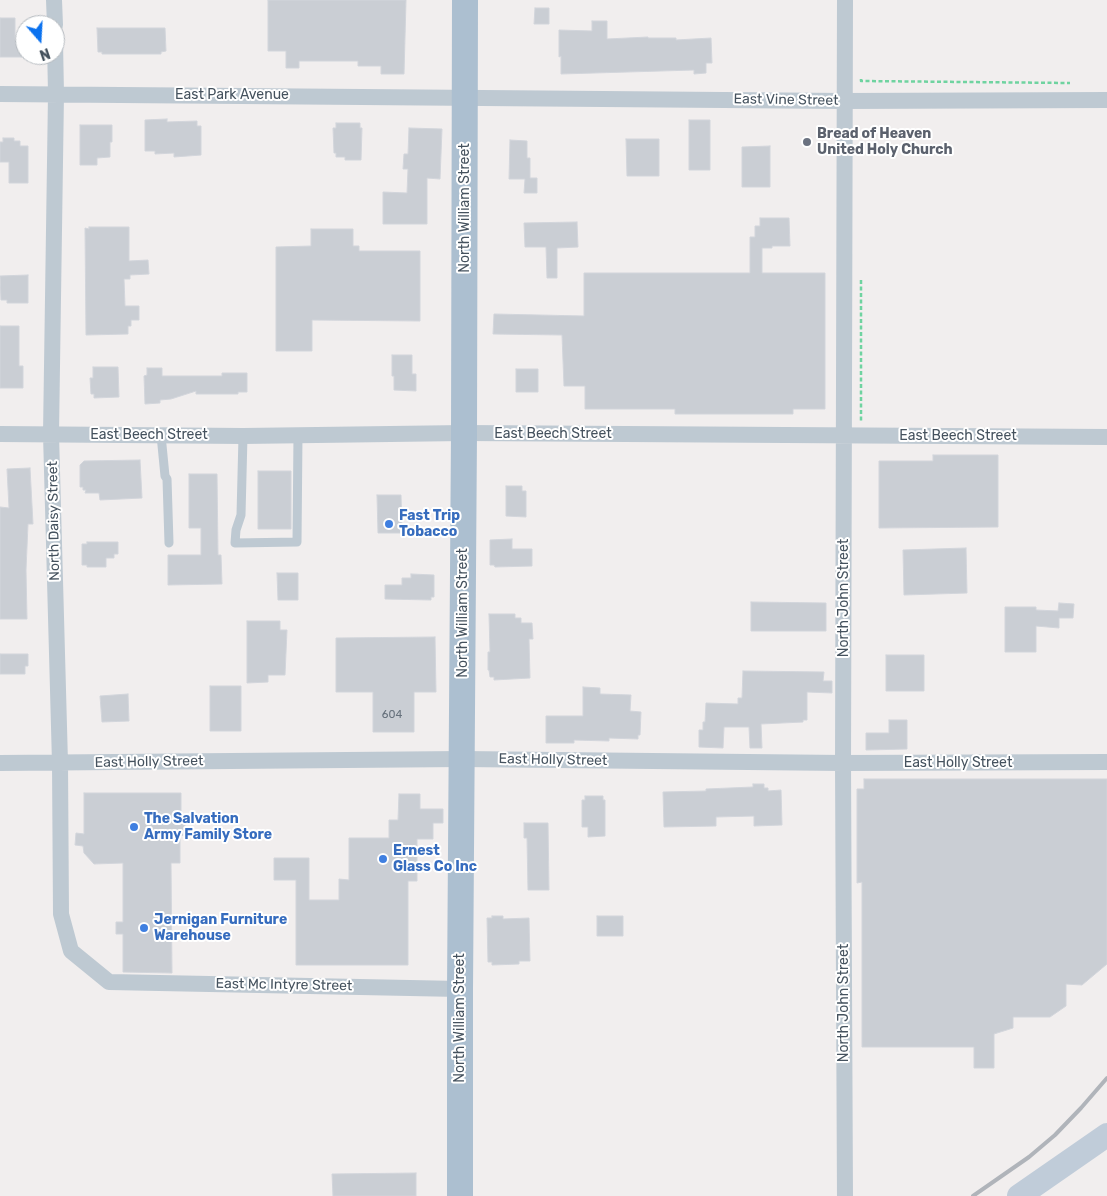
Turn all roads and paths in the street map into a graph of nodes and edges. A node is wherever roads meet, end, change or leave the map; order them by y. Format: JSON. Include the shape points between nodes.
{"nodes":[{"id":1,"x":54,"y":0,"type":"edge"},
{"id":2,"x":465,"y":0,"type":"edge"},
{"id":3,"x":844,"y":0,"type":"edge"},
{"id":4,"x":55,"y":15,"type":"edge"},
{"id":5,"x":55,"y":65,"type":"edge"},
{"id":6,"x":861,"y":81,"type":"dead end"},
{"id":7,"x":1070,"y":83,"type":"dead end"},
{"id":8,"x":0,"y":94,"type":"edge"},
{"id":9,"x":56,"y":94,"type":"junction"},
{"id":10,"x":465,"y":97,"type":"junction"},
{"id":11,"x":1107,"y":100,"type":"edge"},
{"id":12,"x":844,"y":101,"type":"junction"},
{"id":13,"x":464,"y":433,"type":"junction"},
{"id":14,"x":0,"y":434,"type":"edge"},
{"id":15,"x":51,"y":434,"type":"junction"},
{"id":16,"x":298,"y":434,"type":"junction"},
{"id":17,"x":161,"y":435,"type":"junction"},
{"id":18,"x":243,"y":436,"type":"junction"},
{"id":19,"x":844,"y":436,"type":"junction"},
{"id":20,"x":1107,"y":437,"type":"edge"},
{"id":21,"x":169,"y":543,"type":"dead end"},
{"id":22,"x":462,"y":759,"type":"junction"},
{"id":23,"x":1107,"y":762,"type":"edge"},
{"id":24,"x":0,"y":763,"type":"edge"},
{"id":25,"x":60,"y":763,"type":"junction"},
{"id":26,"x":843,"y":763,"type":"junction"},
{"id":27,"x":109,"y":982,"type":"joint"},
{"id":28,"x":460,"y":989,"type":"junction"},
{"id":29,"x":1107,"y":1135,"type":"edge"},
{"id":30,"x":460,"y":1196,"type":"edge"},
{"id":31,"x":845,"y":1196,"type":"edge"},
{"id":32,"x":1018,"y":1196,"type":"edge"}],
"edges":[{"from":1,"to":4,"type":"street"},
{"from":2,"to":10,"type":"main road","name":"North William Street"},
{"from":3,"to":12,"type":"street","name":"North John Street"},
{"from":5,"to":9,"type":"street","name":"North Daisy Street"},
{"from":6,"to":7,"type":"path"},
{"from":8,"to":9,"type":"street","name":"East Park Avenue"},
{"from":9,"to":10,"type":"street","name":"East Park Avenue"},
{"from":9,"to":15,"type":"street","name":"North Daisy Street"},
{"from":10,"to":12,"type":"street","name":"East Vine Street"},
{"from":10,"to":13,"type":"main road","name":"North William Street"},
{"from":11,"to":12,"type":"street","name":"East Vine Street"},
{"from":12,"to":19,"type":"street","name":"North John Street"},
{"from":13,"to":16,"type":"street","name":"East Beech Street"},
{"from":13,"to":19,"type":"street","name":"East Beech Street"},
{"from":13,"to":22,"type":"main road","name":"North William Street"},
{"from":14,"to":15,"type":"street","name":"East Beech Street"},
{"from":15,"to":17,"type":"street","name":"East Beech Street"},
{"from":15,"to":25,"type":"street","name":"North Daisy Street"},
{"from":16,"to":18,"type":"street","name":"East Beech Street"},
{"from":16,"to":18,"type":"lane","via":[[297,542],[235,543],[241,515]]},
{"from":17,"to":18,"type":"street","name":"East Beech Street"},
{"from":17,"to":21,"type":"lane","via":[[167,480]]},
{"from":19,"to":20,"type":"street","name":"East Beech Street"},
{"from":19,"to":26,"type":"street","name":"North John Street"},
{"from":22,"to":25,"type":"street","name":"East Holly Street"},
{"from":22,"to":26,"type":"street","name":"East Holly Street"},
{"from":22,"to":28,"type":"main road","name":"North William Street"},
{"from":23,"to":26,"type":"street","name":"East Holly Street"},
{"from":24,"to":25,"type":"street","name":"East Holly Street"},
{"from":25,"to":27,"type":"street","name":"North Daisy Street","via":[[61,914],[71,951]]},
{"from":26,"to":31,"type":"street","name":"North John Street"},
{"from":27,"to":28,"type":"street","name":"East Mc Intyre Street"},
{"from":28,"to":30,"type":"main road","name":"North William Street"},
{"from":29,"to":32,"type":"street"}]}
